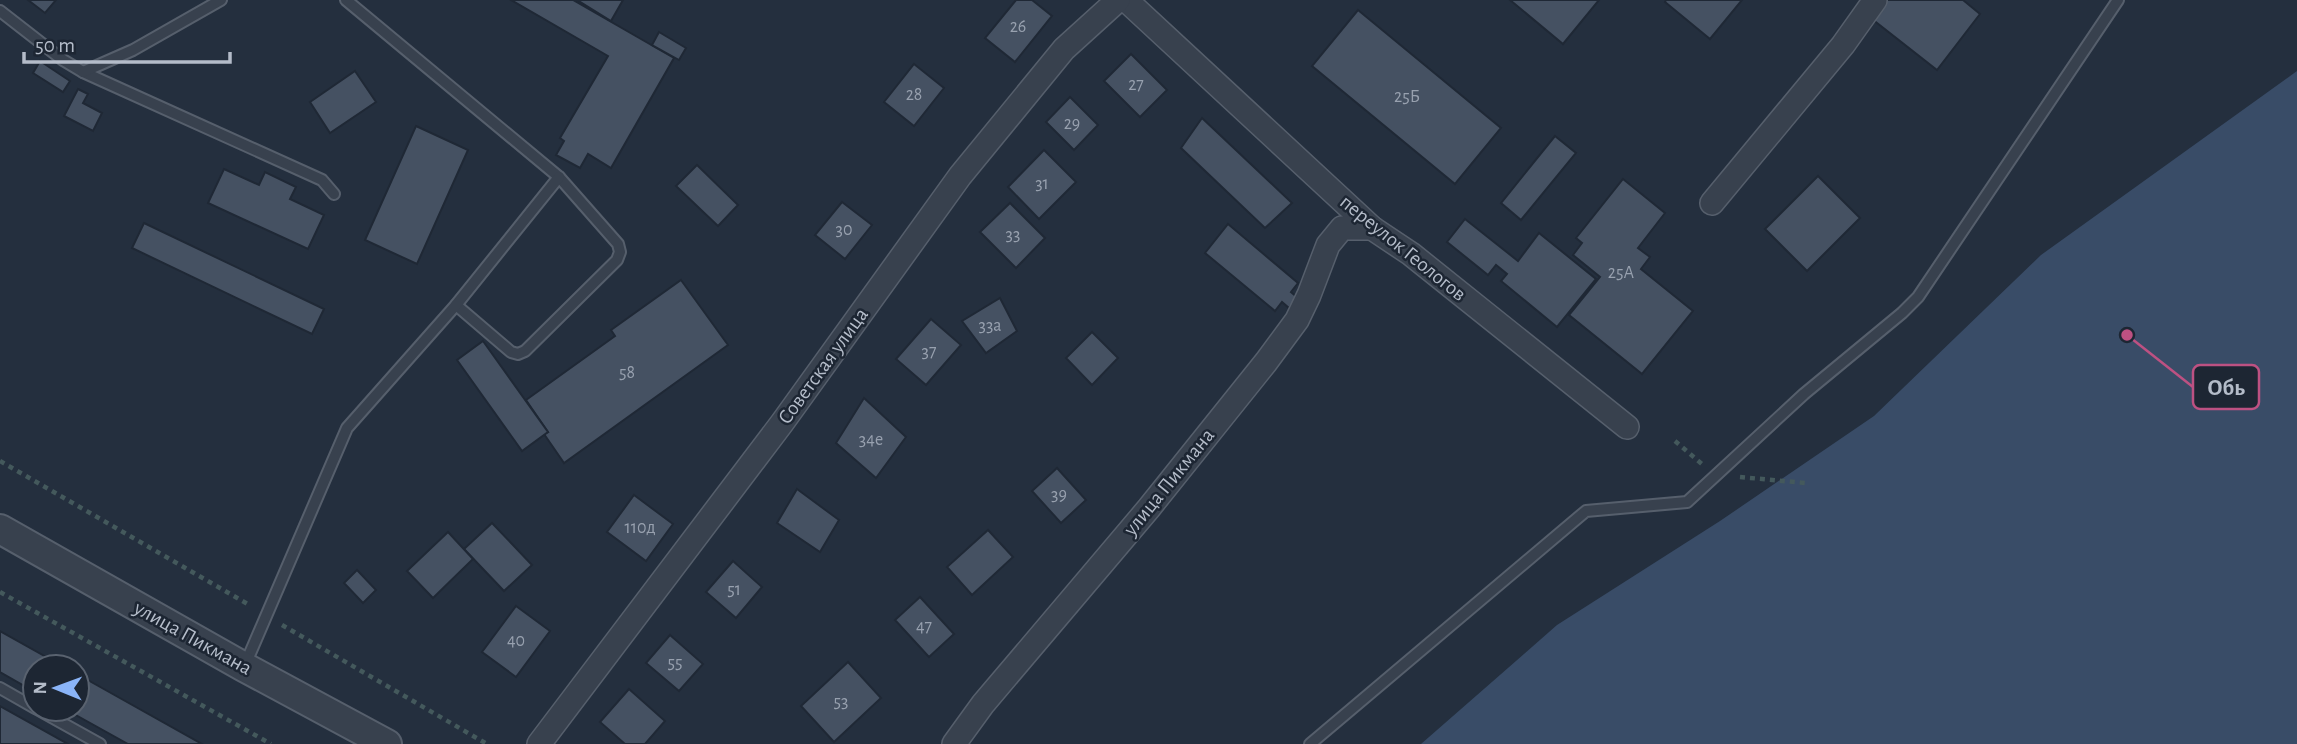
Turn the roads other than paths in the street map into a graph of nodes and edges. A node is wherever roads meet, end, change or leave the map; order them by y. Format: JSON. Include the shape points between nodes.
{"nodes":[{"id":1,"x":221,"y":0,"type":"edge"},
{"id":2,"x":346,"y":0,"type":"edge"},
{"id":3,"x":1118,"y":0,"type":"edge"},
{"id":4,"x":1126,"y":0,"type":"edge"},
{"id":5,"x":1875,"y":0,"type":"edge"},
{"id":6,"x":2118,"y":0,"type":"edge"},
{"id":7,"x":0,"y":11,"type":"edge"},
{"id":8,"x":83,"y":72,"type":"junction"},
{"id":9,"x":559,"y":177,"type":"junction"},
{"id":10,"x":334,"y":194,"type":"dead end"},
{"id":11,"x":1712,"y":203,"type":"dead end"},
{"id":12,"x":1372,"y":228,"type":"junction"},
{"id":13,"x":456,"y":305,"type":"junction"},
{"id":14,"x":1627,"y":427,"type":"dead end"},
{"id":15,"x":0,"y":529,"type":"edge"},
{"id":16,"x":244,"y":667,"type":"junction"},
{"id":17,"x":0,"y":688,"type":"edge"},
{"id":18,"x":21,"y":700,"type":"edge"},
{"id":19,"x":63,"y":723,"type":"edge"},
{"id":20,"x":100,"y":744,"type":"edge"},
{"id":21,"x":387,"y":744,"type":"edge"},
{"id":22,"x":540,"y":744,"type":"edge"},
{"id":23,"x":954,"y":744,"type":"edge"},
{"id":24,"x":1310,"y":744,"type":"edge"}],
"edges":[{"from":1,"to":8,"type":"lane","via":[[133,50]]},
{"from":2,"to":9,"type":"lane"},
{"from":3,"to":22,"type":"street","name":"Советская улица","via":[[1064,50],[960,176],[782,423]]},
{"from":4,"to":12,"type":"street","name":"переулок Геологов"},
{"from":5,"to":11,"type":"street"},
{"from":6,"to":24,"type":"lane","via":[[1902,313],[1804,394],[1687,502],[1586,511]]},
{"from":7,"to":8,"type":"lane"},
{"from":8,"to":10,"type":"lane","via":[[322,180]]},
{"from":9,"to":13,"type":"lane"},
{"from":9,"to":13,"type":"lane","via":[[618,244],[617,260],[518,354]]},
{"from":12,"to":14,"type":"street","name":"переулок Геологов"},
{"from":12,"to":23,"type":"street","name":"улица Пикмана","via":[[1342,229],[1328,245],[1297,320],[1266,362]]},
{"from":13,"to":16,"type":"lane","via":[[347,428]]},
{"from":15,"to":16,"type":"street","name":"улица Пикмана"},
{"from":16,"to":21,"type":"street","name":"улица Пикмана"},
{"from":17,"to":18,"type":"lane"},
{"from":19,"to":20,"type":"lane"}]}
